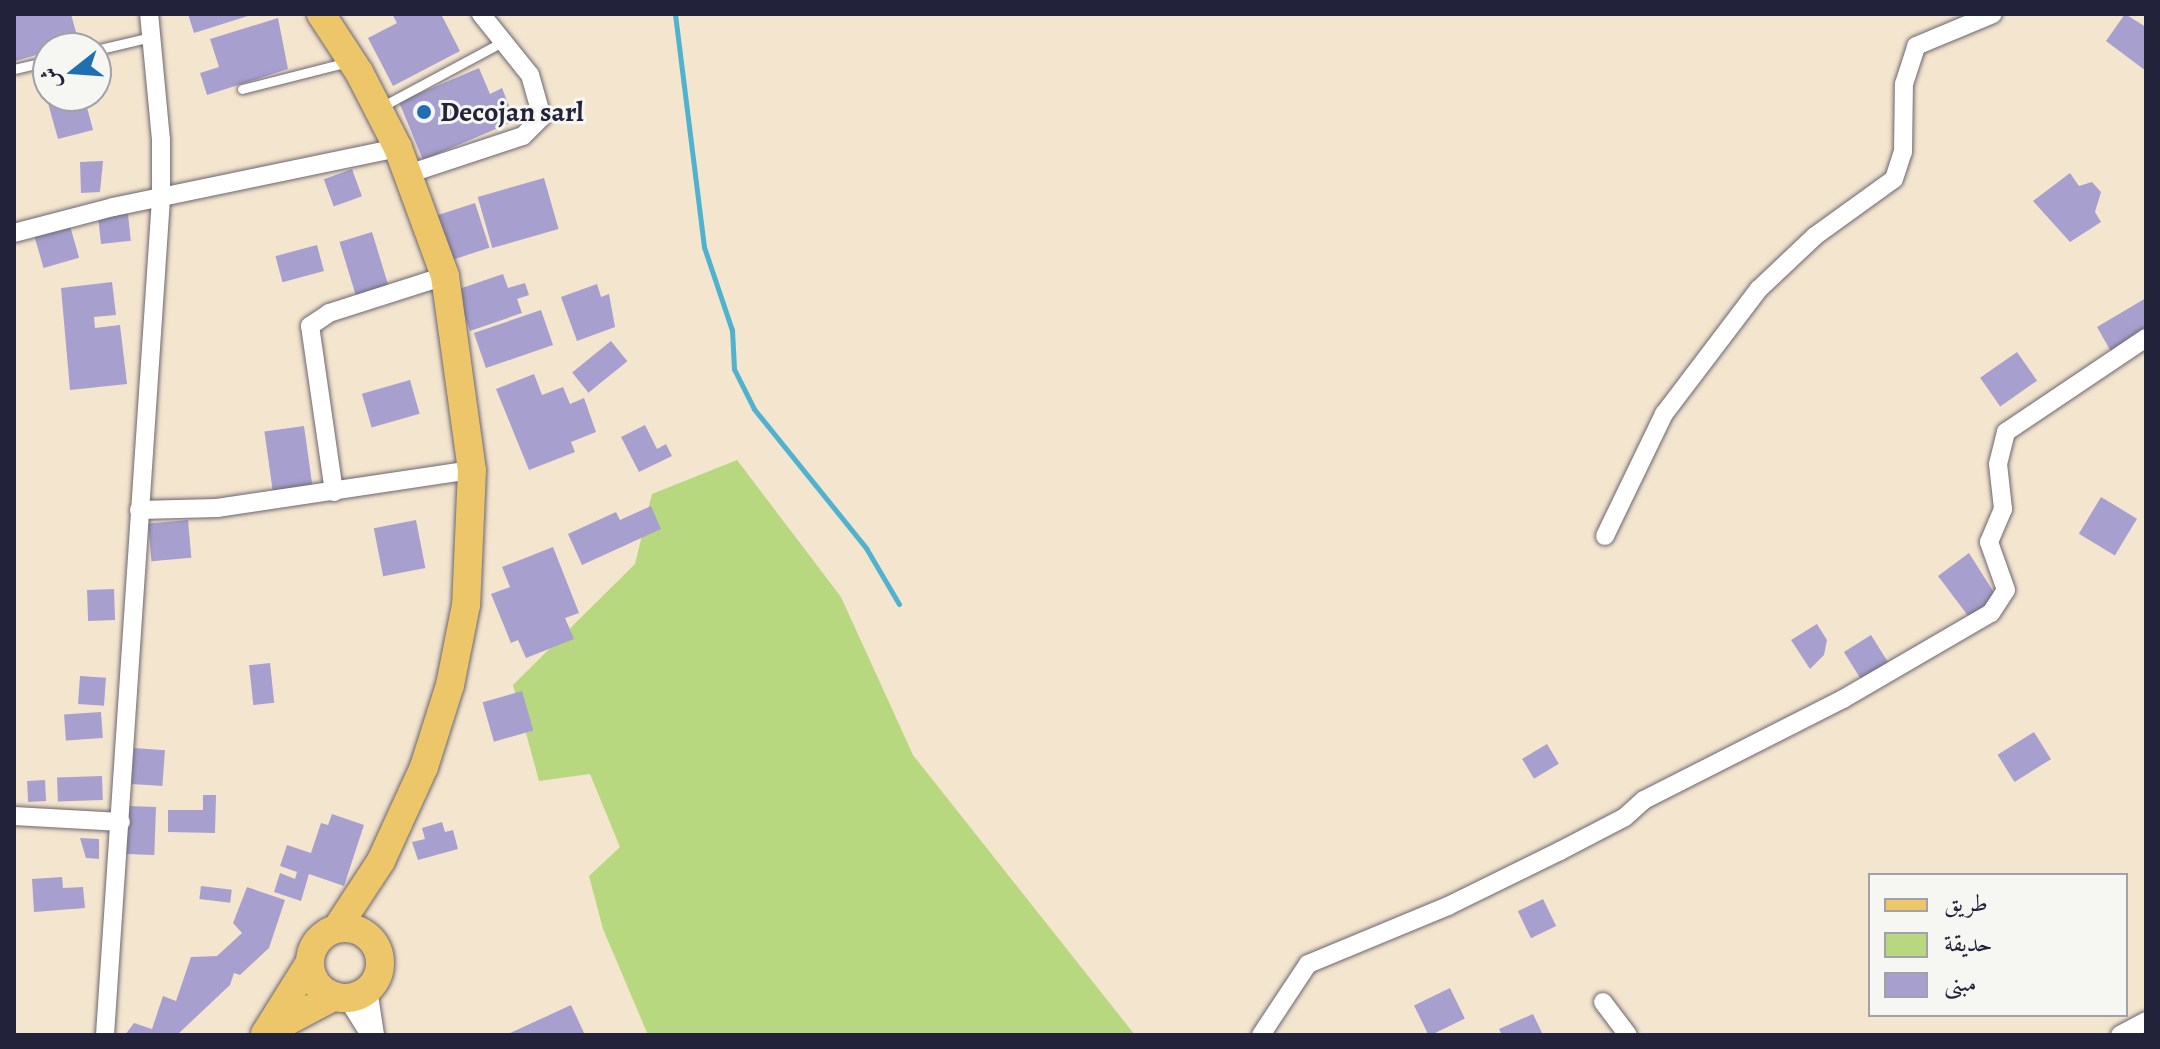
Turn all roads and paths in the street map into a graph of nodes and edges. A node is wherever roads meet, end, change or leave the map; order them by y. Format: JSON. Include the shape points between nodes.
{"nodes":[{"id":1,"x":149,"y":14,"type":"edge"},
{"id":2,"x":321,"y":14,"type":"edge"},
{"id":3,"x":481,"y":14,"type":"edge"},
{"id":4,"x":1993,"y":14,"type":"edge"},
{"id":5,"x":152,"y":36,"type":"junction"},
{"id":6,"x":502,"y":42,"type":"junction"},
{"id":7,"x":112,"y":46,"type":"edge"},
{"id":8,"x":351,"y":61,"type":"junction"},
{"id":9,"x":242,"y":89,"type":"dead end"},
{"id":10,"x":378,"y":108,"type":"junction"},
{"id":11,"x":403,"y":161,"type":"junction"},
{"id":12,"x":161,"y":198,"type":"junction"},
{"id":13,"x":14,"y":233,"type":"edge"},
{"id":14,"x":445,"y":276,"type":"junction"},
{"id":15,"x":2146,"y":338,"type":"edge"},
{"id":16,"x":472,"y":470,"type":"junction"},
{"id":17,"x":334,"y":492,"type":"junction"},
{"id":18,"x":139,"y":510,"type":"junction"},
{"id":19,"x":1605,"y":536,"type":"dead end"},
{"id":20,"x":14,"y":816,"type":"edge"},
{"id":21,"x":121,"y":822,"type":"junction"},
{"id":22,"x":381,"y":861,"type":"junction"},
{"id":23,"x":337,"y":928,"type":"junction"},
{"id":24,"x":369,"y":937,"type":"junction"},
{"id":25,"x":310,"y":962,"type":"junction"},
{"id":26,"x":350,"y":994,"type":"junction"},
{"id":27,"x":1603,"y":1002,"type":"dead end"},
{"id":28,"x":2146,"y":1021,"type":"edge"},
{"id":29,"x":264,"y":1034,"type":"edge"},
{"id":30,"x":105,"y":1035,"type":"edge"},
{"id":31,"x":372,"y":1035,"type":"edge"},
{"id":32,"x":1261,"y":1035,"type":"edge"},
{"id":33,"x":1628,"y":1035,"type":"edge"},
{"id":34,"x":2120,"y":1035,"type":"edge"}],
"edges":[{"from":1,"to":5,"type":"street"},
{"from":2,"to":8,"type":"main road"},
{"from":3,"to":6,"type":"street"},
{"from":4,"to":19,"type":"street","via":[[1916,46],[1904,84],[1903,152],[1894,179],[1815,236],[1759,289],[1664,414]]},
{"from":5,"to":7,"type":"lane"},
{"from":5,"to":12,"type":"street"},
{"from":6,"to":10,"type":"lane"},
{"from":6,"to":11,"type":"street","via":[[530,75],[542,117],[523,136]]},
{"from":8,"to":9,"type":"lane"},
{"from":8,"to":10,"type":"main road"},
{"from":10,"to":11,"type":"main road"},
{"from":11,"to":12,"type":"street"},
{"from":11,"to":14,"type":"main road"},
{"from":12,"to":13,"type":"street"},
{"from":12,"to":18,"type":"street"},
{"from":14,"to":16,"type":"main road"},
{"from":14,"to":17,"type":"street","via":[[329,313],[310,326]]},
{"from":15,"to":32,"type":"street","via":[[2006,432],[1998,464],[2003,509],[1989,542],[2006,594],[1978,623],[1644,800],[1625,817],[1560,851],[1448,906],[1308,964]]},
{"from":16,"to":17,"type":"street"},
{"from":16,"to":22,"type":"main road","via":[[466,605],[450,685],[424,767]]},
{"from":17,"to":18,"type":"street","via":[[217,508]]},
{"from":18,"to":21,"type":"street"},
{"from":20,"to":21,"type":"street"},
{"from":21,"to":30,"type":"street"},
{"from":22,"to":23,"type":"main road"},
{"from":22,"to":24,"type":"main road"},
{"from":23,"to":24,"type":"main road"},
{"from":23,"to":25,"type":"main road","via":[[318,940]]},
{"from":24,"to":26,"type":"main road","via":[[379,969]]},
{"from":25,"to":26,"type":"main road","via":[[317,983]]},
{"from":25,"to":29,"type":"main road"},
{"from":26,"to":29,"type":"main road"},
{"from":26,"to":31,"type":"street"},
{"from":27,"to":33,"type":"street"},
{"from":28,"to":34,"type":"street"}]}
